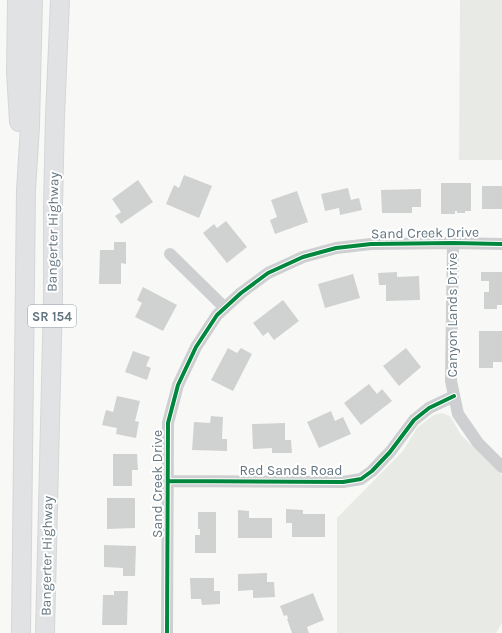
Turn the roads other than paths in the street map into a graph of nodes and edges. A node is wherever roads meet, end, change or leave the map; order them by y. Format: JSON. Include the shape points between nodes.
{"nodes":[{"id":1,"x":17,"y":0,"type":"edge"},
{"id":2,"x":33,"y":0,"type":"edge"},
{"id":3,"x":60,"y":0,"type":"edge"},
{"id":4,"x":26,"y":190,"type":"junction"},
{"id":5,"x":453,"y":243,"type":"junction"},
{"id":6,"x":502,"y":244,"type":"edge"},
{"id":7,"x":170,"y":254,"type":"dead end"},
{"id":8,"x":225,"y":308,"type":"junction"},
{"id":9,"x":454,"y":396,"type":"junction"},
{"id":10,"x":502,"y":467,"type":"edge"},
{"id":11,"x":168,"y":481,"type":"junction"},
{"id":12,"x":21,"y":633,"type":"edge"},
{"id":13,"x":45,"y":633,"type":"edge"},
{"id":14,"x":167,"y":633,"type":"edge"}],
"edges":[{"from":1,"to":4,"type":"highway","via":[[16,72]]},
{"from":2,"to":4,"type":"highway","name":"Bangerter Highway","number":"SR 154"},
{"from":3,"to":13,"type":"highway","name":"Bangerter Highway","number":"SR 154"},
{"from":4,"to":12,"type":"highway","name":"Bangerter Highway","number":"SR 154"},
{"from":5,"to":6,"type":"street","name":"Sand Creek Drive"},
{"from":5,"to":8,"type":"street","name":"Sand Creek Drive","via":[[371,244],[336,248],[302,257],[268,273],[240,293]]},
{"from":5,"to":9,"type":"street","name":"Canyon Lands Drive","via":[[451,381]]},
{"from":7,"to":8,"type":"street"},
{"from":8,"to":11,"type":"street","name":"Sand Creek Drive","via":[[217,315],[196,347],[178,385],[168,423]]},
{"from":9,"to":10,"type":"street","name":"Canyon Lands Drive","via":[[458,414],[478,443]]},
{"from":9,"to":11,"type":"street","name":"Red Sands Road","via":[[429,408],[414,420],[390,452],[372,471],[361,478],[343,482]]},
{"from":11,"to":14,"type":"street","name":"Sand Creek Drive"}]}
